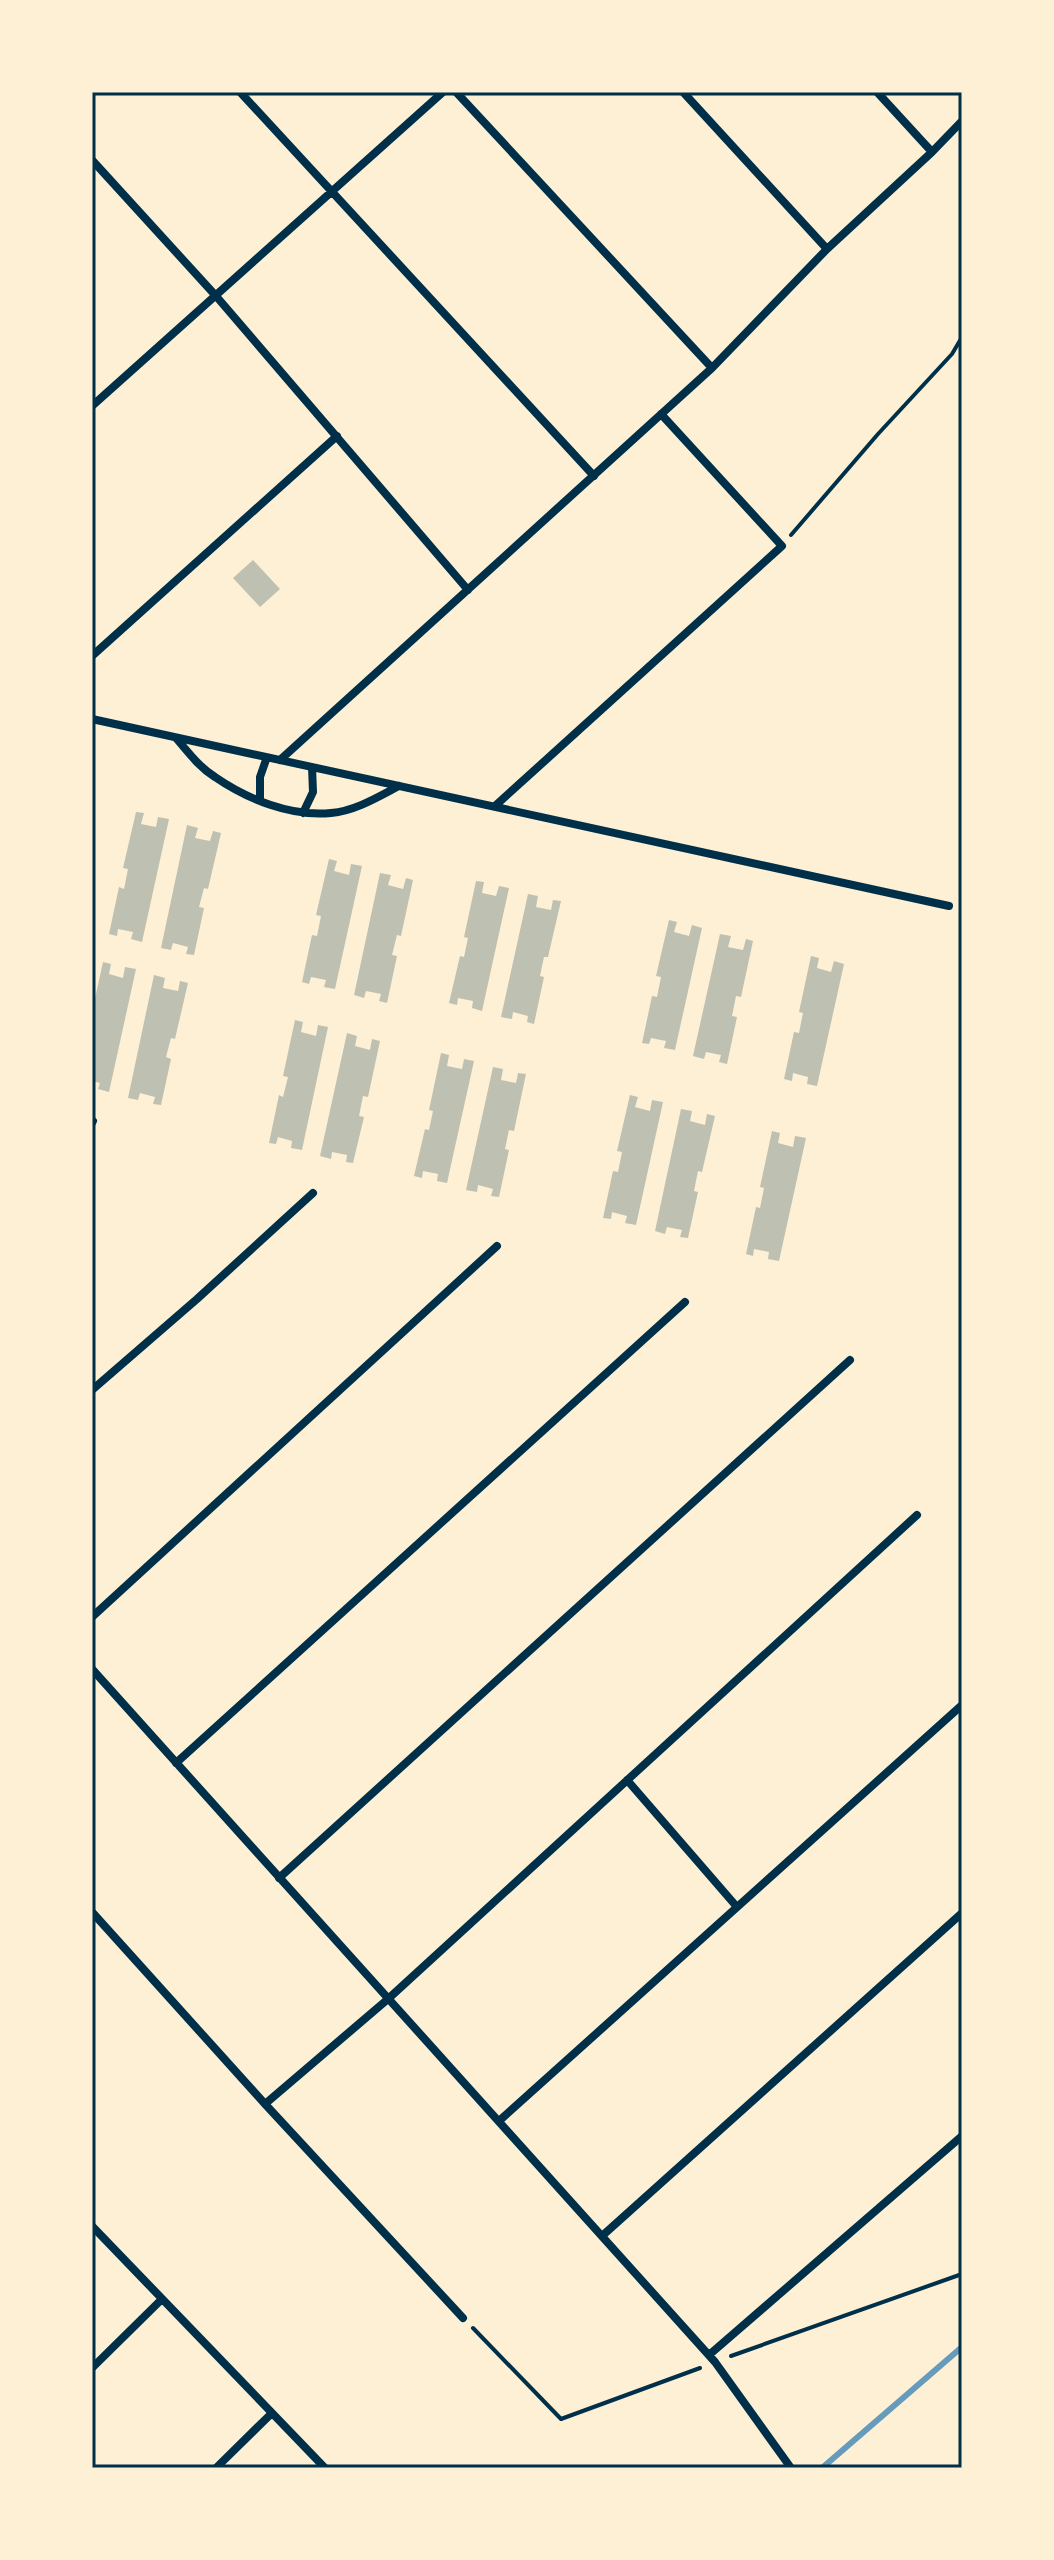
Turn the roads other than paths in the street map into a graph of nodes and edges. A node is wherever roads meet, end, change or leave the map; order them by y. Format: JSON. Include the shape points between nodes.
{"nodes":[{"id":1,"x":240,"y":92,"type":"edge"},
{"id":2,"x":443,"y":92,"type":"edge"},
{"id":3,"x":456,"y":92,"type":"edge"},
{"id":4,"x":683,"y":92,"type":"edge"},
{"id":5,"x":877,"y":92,"type":"edge"},
{"id":6,"x":962,"y":121,"type":"edge"},
{"id":7,"x":932,"y":152,"type":"junction"},
{"id":8,"x":92,"y":161,"type":"edge"},
{"id":9,"x":332,"y":192,"type":"junction"},
{"id":10,"x":827,"y":249,"type":"junction"},
{"id":11,"x":216,"y":296,"type":"junction"},
{"id":12,"x":712,"y":368,"type":"junction"},
{"id":13,"x":92,"y":406,"type":"edge"},
{"id":14,"x":661,"y":414,"type":"junction"},
{"id":15,"x":337,"y":436,"type":"junction"},
{"id":16,"x":594,"y":476,"type":"junction"},
{"id":17,"x":468,"y":590,"type":"junction"},
{"id":18,"x":92,"y":656,"type":"edge"},
{"id":19,"x":92,"y":719,"type":"edge"},
{"id":20,"x":176,"y":737,"type":"junction"},
{"id":21,"x":267,"y":757,"type":"junction"},
{"id":22,"x":280,"y":760,"type":"junction"},
{"id":23,"x":312,"y":767,"type":"junction"},
{"id":24,"x":399,"y":786,"type":"junction"},
{"id":25,"x":260,"y":801,"type":"junction"},
{"id":26,"x":495,"y":806,"type":"junction"},
{"id":27,"x":303,"y":813,"type":"junction"},
{"id":28,"x":949,"y":906,"type":"dead end"},
{"id":29,"x":313,"y":1193,"type":"dead end"},
{"id":30,"x":497,"y":1246,"type":"dead end"},
{"id":31,"x":685,"y":1302,"type":"dead end"},
{"id":32,"x":850,"y":1360,"type":"dead end"},
{"id":33,"x":92,"y":1390,"type":"edge"},
{"id":34,"x":917,"y":1515,"type":"dead end"},
{"id":35,"x":92,"y":1617,"type":"edge"},
{"id":36,"x":92,"y":1669,"type":"edge"},
{"id":37,"x":962,"y":1705,"type":"edge"},
{"id":38,"x":176,"y":1763,"type":"junction"},
{"id":39,"x":627,"y":1780,"type":"junction"},
{"id":40,"x":279,"y":1878,"type":"junction"},
{"id":41,"x":737,"y":1907,"type":"junction"},
{"id":42,"x":92,"y":1912,"type":"edge"},
{"id":43,"x":962,"y":1913,"type":"edge"},
{"id":44,"x":388,"y":1999,"type":"junction"},
{"id":45,"x":265,"y":2104,"type":"junction"},
{"id":46,"x":499,"y":2121,"type":"junction"},
{"id":47,"x":962,"y":2136,"type":"edge"},
{"id":48,"x":92,"y":2226,"type":"edge"},
{"id":49,"x":602,"y":2236,"type":"junction"},
{"id":50,"x":162,"y":2299,"type":"junction"},
{"id":51,"x":463,"y":2318,"type":"road end"},
{"id":52,"x":712,"y":2358,"type":"junction"},
{"id":53,"x":92,"y":2368,"type":"edge"},
{"id":54,"x":272,"y":2413,"type":"junction"},
{"id":55,"x":216,"y":2468,"type":"edge"},
{"id":56,"x":325,"y":2468,"type":"edge"},
{"id":57,"x":791,"y":2468,"type":"edge"}],
"edges":[{"from":1,"to":9,"type":"street"},
{"from":2,"to":9,"type":"street"},
{"from":3,"to":12,"type":"street"},
{"from":4,"to":10,"type":"street"},
{"from":5,"to":7,"type":"street"},
{"from":6,"to":7,"type":"street"},
{"from":7,"to":10,"type":"street"},
{"from":8,"to":11,"type":"street"},
{"from":9,"to":11,"type":"street"},
{"from":9,"to":16,"type":"street"},
{"from":10,"to":12,"type":"street"},
{"from":11,"to":13,"type":"street"},
{"from":11,"to":15,"type":"street"},
{"from":12,"to":14,"type":"street"},
{"from":14,"to":16,"type":"street"},
{"from":14,"to":26,"type":"street","via":[[782,546]]},
{"from":15,"to":17,"type":"street"},
{"from":15,"to":18,"type":"street"},
{"from":16,"to":17,"type":"street"},
{"from":17,"to":22,"type":"street"},
{"from":19,"to":20,"type":"street"},
{"from":20,"to":21,"type":"street"},
{"from":20,"to":25,"type":"street","via":[[214,777]]},
{"from":21,"to":22,"type":"street"},
{"from":21,"to":25,"type":"street"},
{"from":22,"to":23,"type":"street"},
{"from":23,"to":24,"type":"street"},
{"from":23,"to":27,"type":"street","via":[[313,792]]},
{"from":24,"to":26,"type":"street"},
{"from":24,"to":27,"type":"street","via":[[332,813]]},
{"from":25,"to":27,"type":"street"},
{"from":26,"to":28,"type":"street"},
{"from":29,"to":33,"type":"street"},
{"from":30,"to":35,"type":"street"},
{"from":31,"to":38,"type":"street"},
{"from":32,"to":40,"type":"street"},
{"from":34,"to":39,"type":"street"},
{"from":36,"to":38,"type":"street"},
{"from":37,"to":41,"type":"street"},
{"from":38,"to":40,"type":"street"},
{"from":39,"to":41,"type":"street"},
{"from":39,"to":44,"type":"street"},
{"from":40,"to":44,"type":"street"},
{"from":41,"to":46,"type":"street"},
{"from":42,"to":45,"type":"street"},
{"from":43,"to":49,"type":"street"},
{"from":44,"to":45,"type":"street"},
{"from":44,"to":46,"type":"street"},
{"from":45,"to":51,"type":"street"},
{"from":46,"to":49,"type":"street"},
{"from":47,"to":52,"type":"street"},
{"from":48,"to":50,"type":"street"},
{"from":49,"to":52,"type":"street"},
{"from":50,"to":53,"type":"street"},
{"from":50,"to":54,"type":"street"},
{"from":52,"to":57,"type":"street"},
{"from":54,"to":55,"type":"street"},
{"from":54,"to":56,"type":"street"}]}
